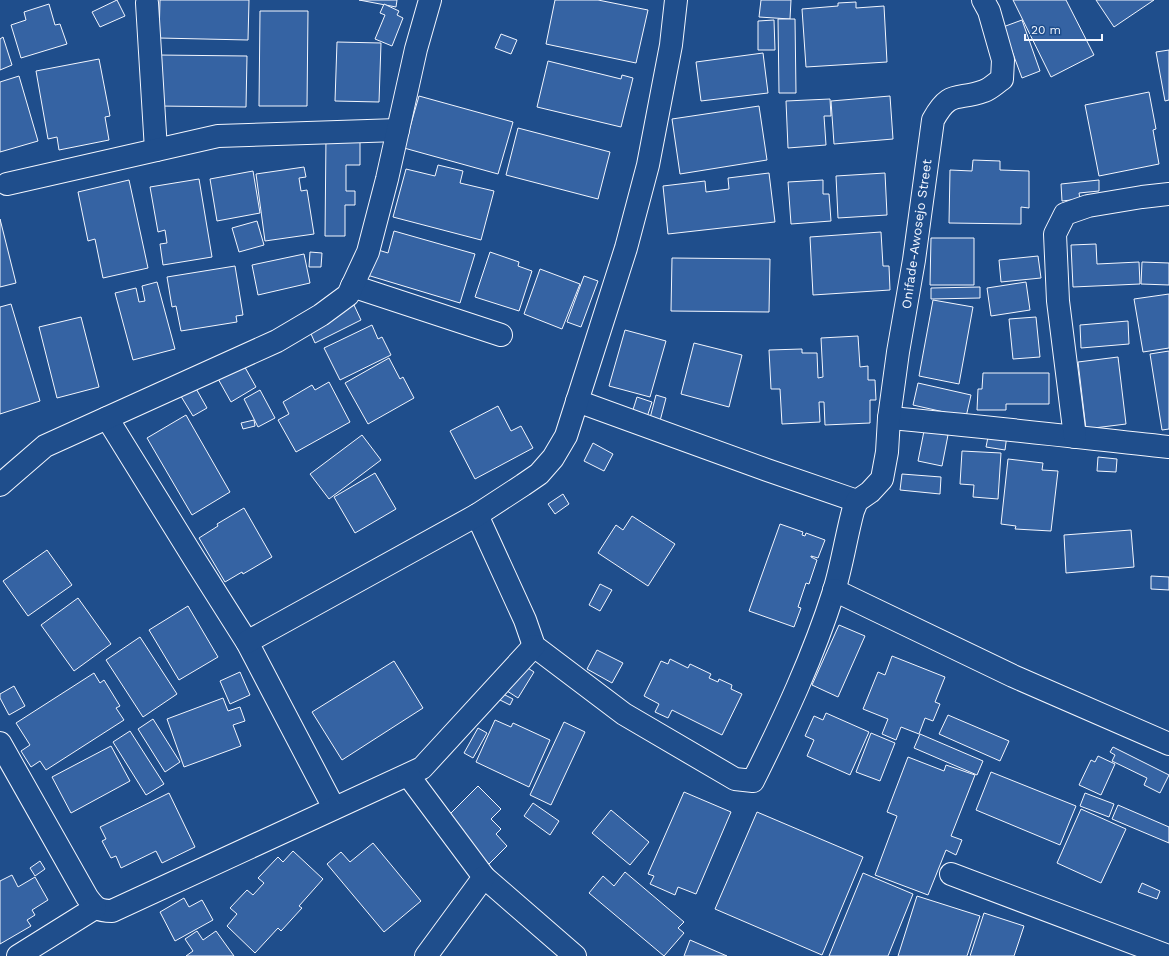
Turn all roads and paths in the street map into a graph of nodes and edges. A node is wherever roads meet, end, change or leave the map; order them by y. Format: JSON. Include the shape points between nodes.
{"nodes":[{"id":1,"x":430,"y":0,"type":"edge"},
{"id":2,"x":676,"y":0,"type":"edge"},
{"id":3,"x":983,"y":0,"type":"edge"},
{"id":4,"x":147,"y":3,"type":"dead end"},
{"id":5,"x":398,"y":130,"type":"junction"},
{"id":6,"x":156,"y":150,"type":"junction"},
{"id":7,"x":7,"y":184,"type":"dead end"},
{"id":8,"x":1169,"y":194,"type":"edge"},
{"id":9,"x":352,"y":286,"type":"junction"},
{"id":10,"x":501,"y":335,"type":"dead end"},
{"id":11,"x":577,"y":400,"type":"junction"},
{"id":12,"x":108,"y":418,"type":"junction"},
{"id":13,"x":889,"y":418,"type":"junction"},
{"id":14,"x":1075,"y":437,"type":"junction"},
{"id":15,"x":1169,"y":446,"type":"edge"},
{"id":16,"x":0,"y":485,"type":"edge"},
{"id":17,"x":857,"y":501,"type":"junction"},
{"id":18,"x":477,"y":515,"type":"junction"},
{"id":19,"x":834,"y":590,"type":"junction"},
{"id":20,"x":247,"y":642,"type":"junction"},
{"id":21,"x":534,"y":646,"type":"junction"},
{"id":22,"x":0,"y":743,"type":"edge"},
{"id":23,"x":1169,"y":744,"type":"edge"},
{"id":24,"x":408,"y":775,"type":"junction"},
{"id":25,"x":334,"y":808,"type":"junction"},
{"id":26,"x":952,"y":874,"type":"dead end"},
{"id":27,"x":484,"y":877,"type":"junction"},
{"id":28,"x":95,"y":908,"type":"junction"},
{"id":29,"x":18,"y":956,"type":"edge"},
{"id":30,"x":426,"y":956,"type":"edge"},
{"id":31,"x":575,"y":956,"type":"edge"},
{"id":32,"x":1168,"y":956,"type":"edge"}],
"edges":[{"from":1,"to":5,"type":"street"},
{"from":2,"to":11,"type":"street","via":[[648,165],[626,248]]},
{"from":3,"to":13,"type":"street","name":"Onifade-Awosejo Street","via":[[989,11],[1003,60],[1002,79],[985,91],[951,98],[940,107],[933,120]]},
{"from":4,"to":6,"type":"street"},
{"from":5,"to":6,"type":"street","via":[[218,136]]},
{"from":5,"to":9,"type":"street","via":[[368,252]]},
{"from":6,"to":7,"type":"street"},
{"from":8,"to":14,"type":"street","via":[[1082,208],[1065,214],[1055,234],[1058,301]]},
{"from":9,"to":10,"type":"street"},
{"from":9,"to":12,"type":"street","via":[[348,295],[321,315],[277,341]]},
{"from":11,"to":17,"type":"street"},
{"from":11,"to":18,"type":"street","via":[[566,436],[553,458],[539,474]]},
{"from":12,"to":16,"type":"street","via":[[45,446]]},
{"from":12,"to":20,"type":"street"},
{"from":13,"to":14,"type":"street"},
{"from":13,"to":17,"type":"street","name":"Onifade-Awosejo Street","via":[[882,479]]},
{"from":14,"to":15,"type":"street"},
{"from":17,"to":19,"type":"street"},
{"from":18,"to":20,"type":"street"},
{"from":18,"to":21,"type":"street","via":[[525,620]]},
{"from":19,"to":21,"type":"street","via":[[800,684],[753,780],[735,778],[624,714]]},
{"from":19,"to":23,"type":"street","via":[[1014,676]]},
{"from":20,"to":25,"type":"street"},
{"from":21,"to":24,"type":"street","via":[[422,768]]},
{"from":22,"to":28,"type":"street"},
{"from":24,"to":25,"type":"street"},
{"from":24,"to":27,"type":"street"},
{"from":25,"to":28,"type":"street","via":[[112,911]]},
{"from":26,"to":32,"type":"street"},
{"from":27,"to":30,"type":"street"},
{"from":27,"to":31,"type":"street"},
{"from":28,"to":29,"type":"street"}]}
